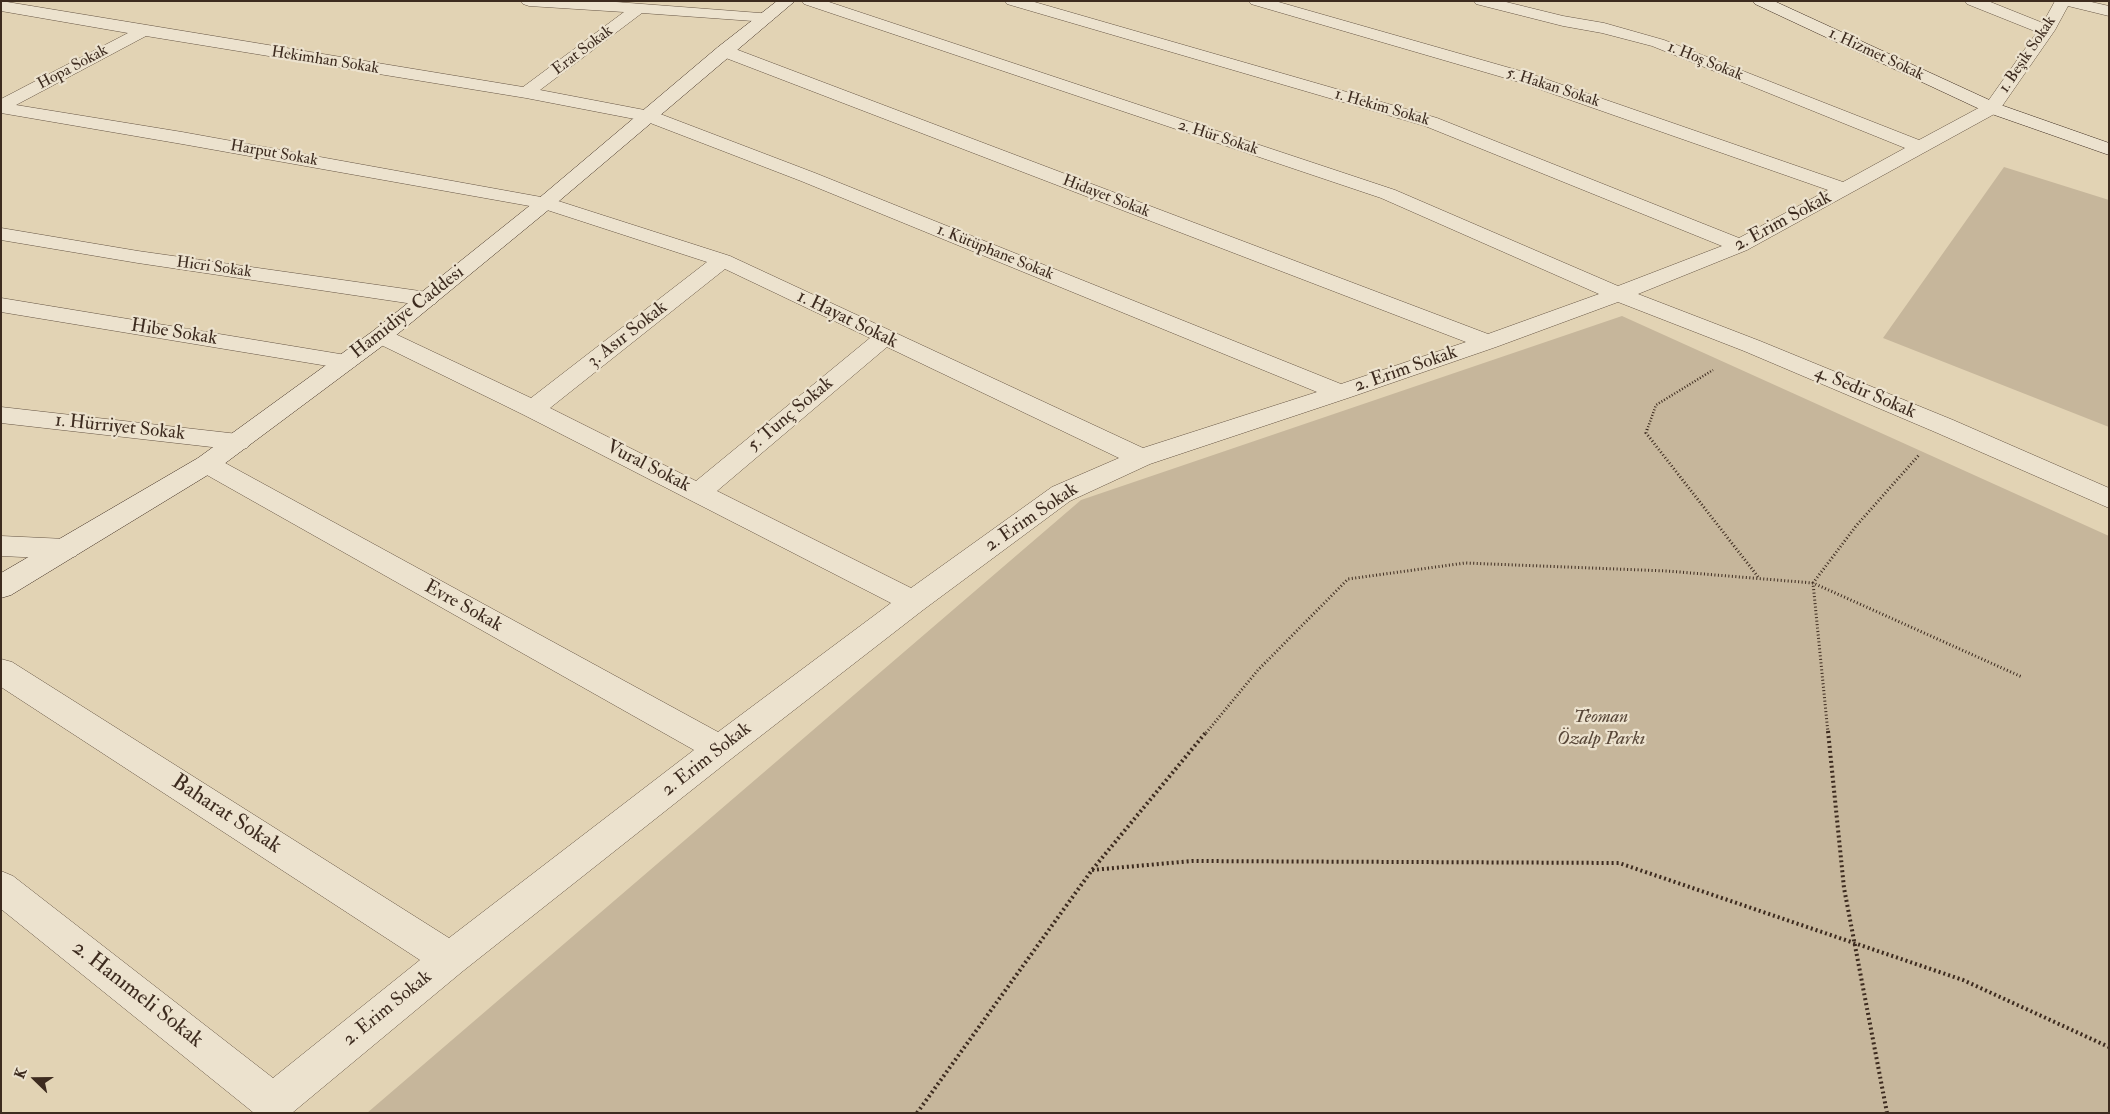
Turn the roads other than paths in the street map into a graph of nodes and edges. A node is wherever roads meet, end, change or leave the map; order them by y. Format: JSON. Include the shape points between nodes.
{"nodes":[{"id":1,"x":529,"y":1,"type":"edge"},
{"id":2,"x":787,"y":1,"type":"edge"},
{"id":3,"x":810,"y":1,"type":"edge"},
{"id":4,"x":1013,"y":1,"type":"edge"},
{"id":5,"x":1257,"y":1,"type":"edge"},
{"id":6,"x":1482,"y":1,"type":"edge"},
{"id":7,"x":1761,"y":1,"type":"edge"},
{"id":8,"x":1973,"y":1,"type":"edge"},
{"id":9,"x":2065,"y":1,"type":"edge"},
{"id":10,"x":1,"y":6,"type":"edge"},
{"id":11,"x":640,"y":8,"type":"junction"},
{"id":12,"x":2109,"y":11,"type":"edge"},
{"id":13,"x":767,"y":17,"type":"junction"},
{"id":14,"x":2047,"y":30,"type":"junction"},
{"id":15,"x":144,"y":31,"type":"junction"},
{"id":16,"x":724,"y":51,"type":"junction"},
{"id":17,"x":9,"y":84,"type":"dead end"},
{"id":18,"x":33,"y":89,"type":"junction"},
{"id":19,"x":526,"y":93,"type":"junction"},
{"id":20,"x":1,"y":107,"type":"edge"},
{"id":21,"x":1992,"y":108,"type":"junction"},
{"id":22,"x":649,"y":116,"type":"junction"},
{"id":23,"x":1919,"y":148,"type":"junction"},
{"id":24,"x":2109,"y":149,"type":"edge"},
{"id":25,"x":1845,"y":189,"type":"junction"},
{"id":26,"x":546,"y":203,"type":"junction"},
{"id":27,"x":1,"y":234,"type":"edge"},
{"id":28,"x":1740,"y":246,"type":"junction"},
{"id":29,"x":723,"y":260,"type":"junction"},
{"id":30,"x":1618,"y":294,"type":"junction"},
{"id":31,"x":427,"y":299,"type":"junction"},
{"id":32,"x":1,"y":305,"type":"edge"},
{"id":33,"x":381,"y":336,"type":"junction"},
{"id":34,"x":884,"y":338,"type":"junction"},
{"id":35,"x":1488,"y":342,"type":"junction"},
{"id":36,"x":346,"y":362,"type":"junction"},
{"id":37,"x":1340,"y":393,"type":"junction"},
{"id":38,"x":532,"y":409,"type":"junction"},
{"id":39,"x":1,"y":415,"type":"edge"},
{"id":40,"x":238,"y":442,"type":"junction"},
{"id":41,"x":1141,"y":458,"type":"junction"},
{"id":42,"x":207,"y":464,"type":"junction"},
{"id":43,"x":698,"y":493,"type":"junction"},
{"id":44,"x":2109,"y":499,"type":"edge"},
{"id":45,"x":1,"y":546,"type":"edge"},
{"id":46,"x":66,"y":549,"type":"junction"},
{"id":47,"x":1,"y":587,"type":"edge"},
{"id":48,"x":913,"y":602,"type":"junction"},
{"id":49,"x":1,"y":671,"type":"edge"},
{"id":50,"x":720,"y":749,"type":"junction"},
{"id":51,"x":1,"y":887,"type":"edge"},
{"id":52,"x":450,"y":959,"type":"junction"},
{"id":53,"x":272,"y":1103,"type":"joint"}],
"edges":[{"from":1,"to":11,"type":"street"},
{"from":2,"to":13,"type":"street","name":"Hamidiye Caddesi"},
{"from":3,"to":30,"type":"street","name":"2. Hür Sokak","via":[[1388,194]]},
{"from":4,"to":28,"type":"street","name":"1. Hekim Sokak","via":[[1431,122]]},
{"from":5,"to":25,"type":"street","name":"5. Hakan Sokak","via":[[1525,78]]},
{"from":6,"to":23,"type":"street","name":"1. Hoş Sokak","via":[[1658,43]]},
{"from":7,"to":21,"type":"street","name":"1. Hizmet Sokak"},
{"from":8,"to":14,"type":"street"},
{"from":9,"to":12,"type":"street"},
{"from":9,"to":14,"type":"street","name":"1. Beşik Sokak"},
{"from":10,"to":15,"type":"street","name":"Hekimhan Sokak"},
{"from":11,"to":13,"type":"street"},
{"from":11,"to":19,"type":"street","name":"Erat Sokak"},
{"from":13,"to":16,"type":"street","name":"Hamidiye Caddesi"},
{"from":14,"to":21,"type":"street","name":"1. Beşik Sokak"},
{"from":15,"to":18,"type":"street","name":"Hopa Sokak"},
{"from":15,"to":19,"type":"street","name":"Hekimhan Sokak"},
{"from":16,"to":22,"type":"street","name":"Hamidiye Caddesi"},
{"from":16,"to":35,"type":"street","name":"Hidayet Sokak"},
{"from":17,"to":18,"type":"street"},
{"from":18,"to":20,"type":"street","name":"Hopa Sokak"},
{"from":19,"to":22,"type":"street","name":"Hekimhan Sokak"},
{"from":20,"to":26,"type":"street","name":"Harput Sokak"},
{"from":21,"to":23,"type":"street","name":"2. Erim Sokak"},
{"from":21,"to":24,"type":"street","name":"1. Hizmet Sokak"},
{"from":22,"to":26,"type":"street","name":"Hamidiye Caddesi"},
{"from":22,"to":37,"type":"street","name":"1. Kütüphane Sokak","via":[[808,176]]},
{"from":23,"to":25,"type":"street","name":"2. Erim Sokak"},
{"from":25,"to":28,"type":"street","name":"2. Erim Sokak"},
{"from":26,"to":29,"type":"street","name":"1. Hayat Sokak"},
{"from":26,"to":31,"type":"street","name":"Hamidiye Caddesi"},
{"from":27,"to":31,"type":"street","name":"Hicri Sokak"},
{"from":28,"to":30,"type":"street","name":"2. Erim Sokak"},
{"from":29,"to":34,"type":"street","name":"1. Hayat Sokak"},
{"from":29,"to":38,"type":"street","name":"3. Asır Sokak"},
{"from":30,"to":35,"type":"street","name":"2. Erim Sokak"},
{"from":30,"to":44,"type":"street","name":"4. Sedir Sokak","via":[[1944,426]]},
{"from":31,"to":33,"type":"street","name":"Hamidiye Caddesi"},
{"from":32,"to":36,"type":"street","name":"Hibe Sokak"},
{"from":33,"to":36,"type":"street","name":"Hamidiye Caddesi"},
{"from":33,"to":38,"type":"street","name":"Vural Sokak"},
{"from":34,"to":41,"type":"street","name":"1. Hayat Sokak"},
{"from":34,"to":43,"type":"street","name":"5. Tunç Sokak"},
{"from":35,"to":37,"type":"street","name":"2. Erim Sokak"},
{"from":36,"to":40,"type":"street","name":"Hamidiye Caddesi"},
{"from":37,"to":41,"type":"street","name":"2. Erim Sokak"},
{"from":38,"to":43,"type":"street","name":"Vural Sokak"},
{"from":39,"to":40,"type":"street","name":"1. Hürriyet Sokak"},
{"from":40,"to":42,"type":"street","name":"Hamidiye Caddesi"},
{"from":41,"to":48,"type":"street","name":"2. Erim Sokak","via":[[1061,494]]},
{"from":42,"to":46,"type":"street","name":"Hamidiye Caddesi"},
{"from":42,"to":50,"type":"street","name":"Evre Sokak"},
{"from":43,"to":48,"type":"street","name":"Vural Sokak"},
{"from":45,"to":46,"type":"street"},
{"from":46,"to":47,"type":"street","name":"Hamidiye Caddesi"},
{"from":48,"to":50,"type":"street","name":"2. Erim Sokak"},
{"from":49,"to":52,"type":"street","name":"Baharat Sokak"},
{"from":50,"to":52,"type":"street","name":"2. Erim Sokak"},
{"from":51,"to":53,"type":"street","name":"2. Hanımeli Sokak"},
{"from":52,"to":53,"type":"street","name":"2. Erim Sokak"}]}
